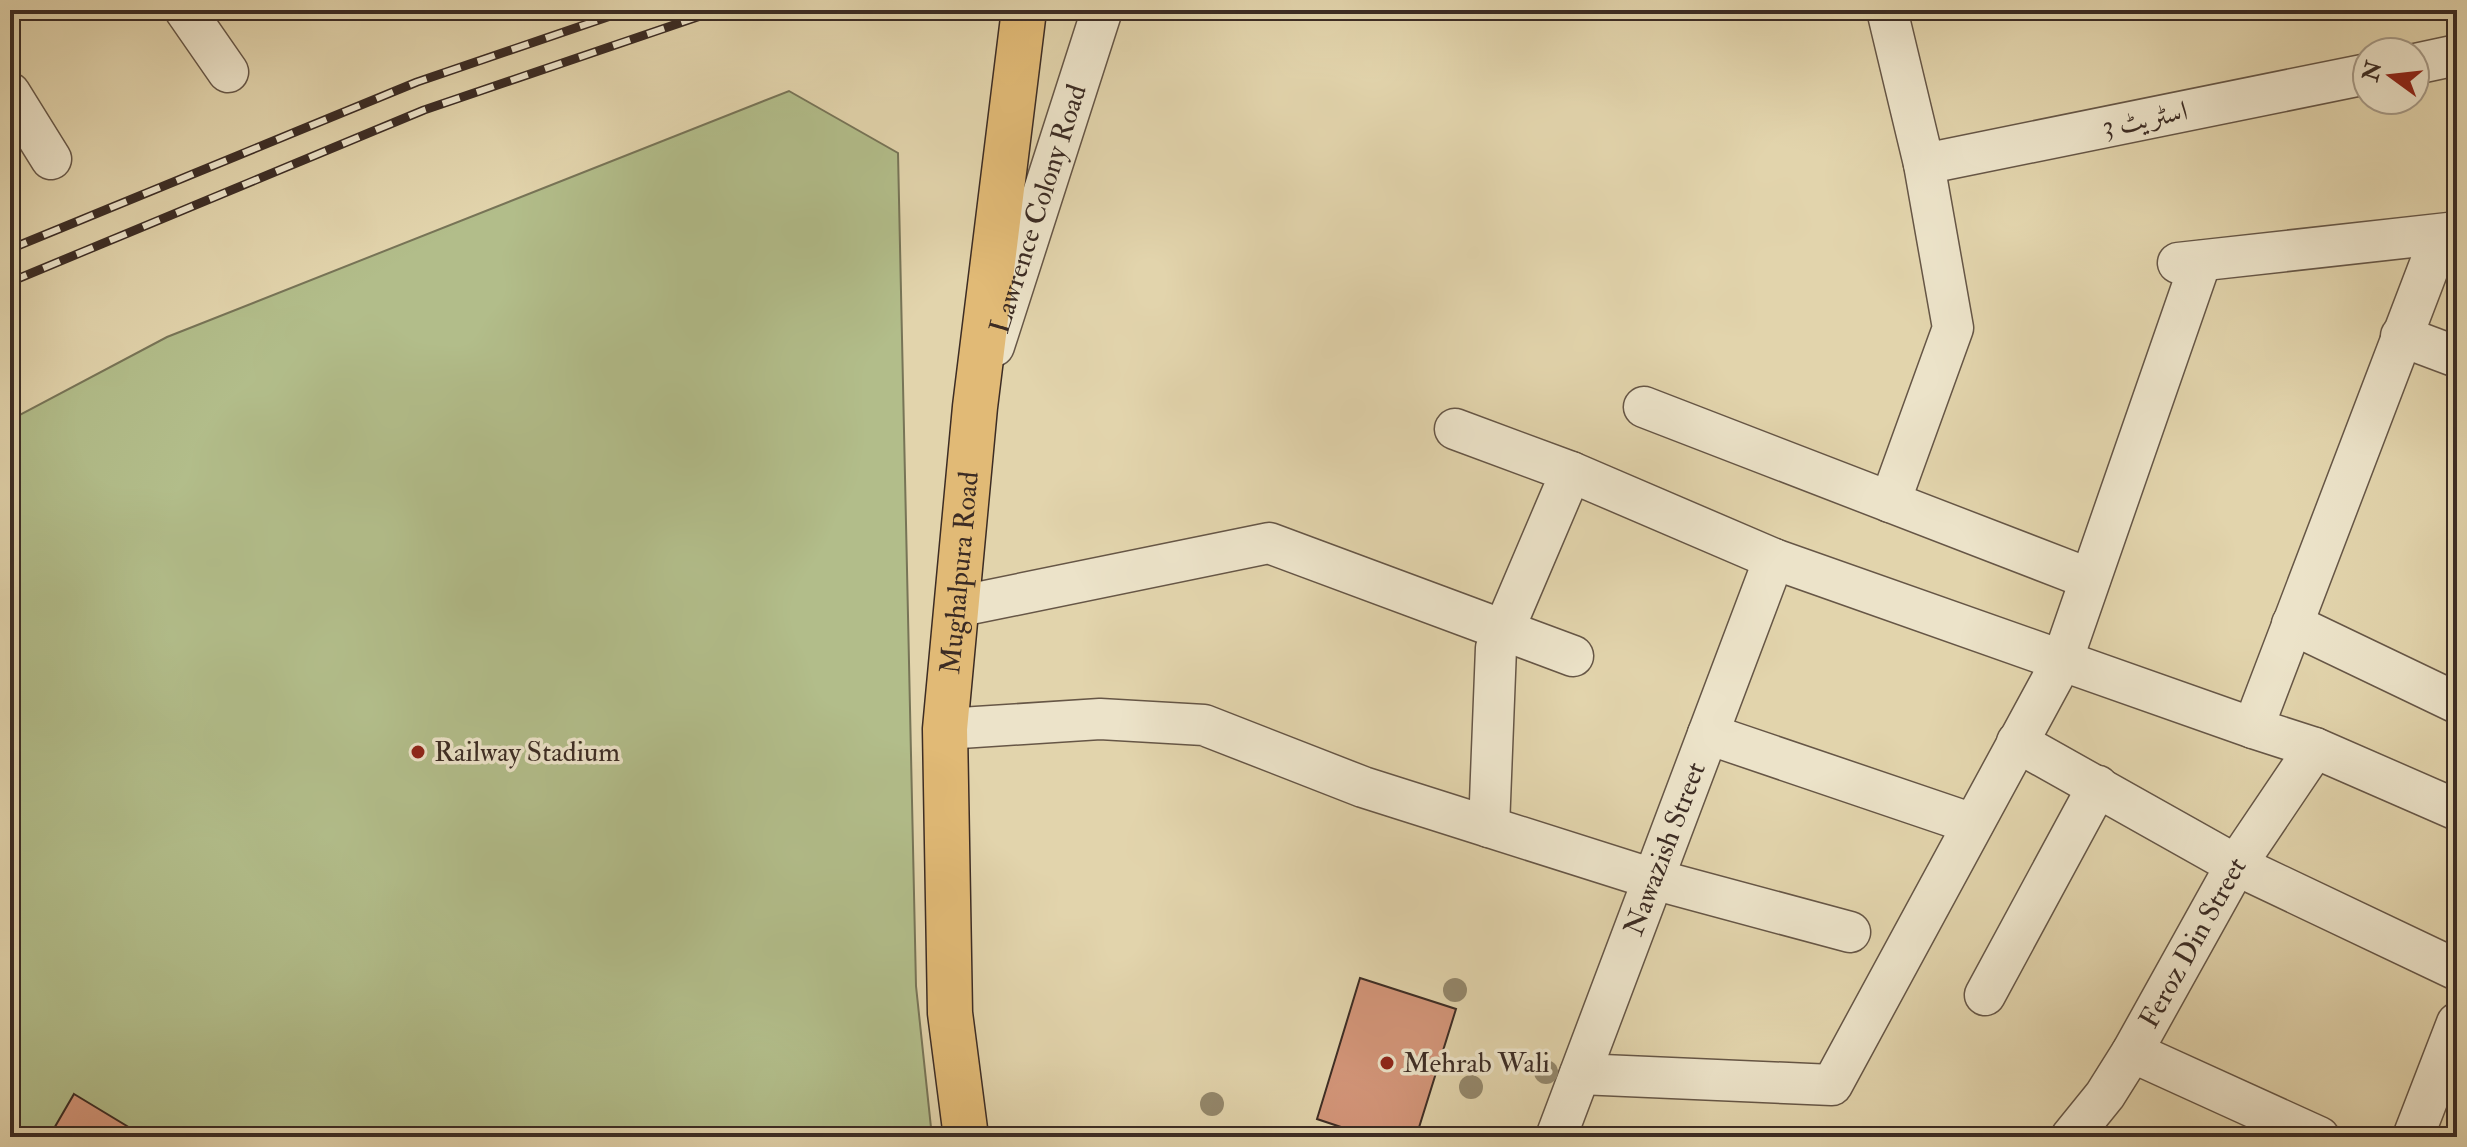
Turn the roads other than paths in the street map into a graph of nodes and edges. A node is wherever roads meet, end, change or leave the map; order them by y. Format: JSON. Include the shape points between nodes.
{"nodes":[{"id":1,"x":185,"y":10,"type":"edge"},
{"id":2,"x":1024,"y":10,"type":"edge"},
{"id":3,"x":1102,"y":10,"type":"edge"},
{"id":4,"x":1887,"y":10,"type":"edge"},
{"id":5,"x":2457,"y":55,"type":"edge"},
{"id":6,"x":2431,"y":61,"type":"edge"},
{"id":7,"x":228,"y":72,"type":"dead end"},
{"id":8,"x":2351,"y":77,"type":"edge"},
{"id":9,"x":10,"y":93,"type":"edge"},
{"id":10,"x":51,"y":159,"type":"dead end"},
{"id":11,"x":1924,"y":164,"type":"junction"},
{"id":12,"x":2449,"y":233,"type":"edge"},
{"id":13,"x":2401,"y":336,"type":"junction"},
{"id":14,"x":2457,"y":357,"type":"edge"},
{"id":15,"x":975,"y":407,"type":"junction"},
{"id":16,"x":1644,"y":407,"type":"dead end"},
{"id":17,"x":1455,"y":429,"type":"dead end"},
{"id":18,"x":1571,"y":472,"type":"junction"},
{"id":19,"x":1890,"y":502,"type":"junction"},
{"id":20,"x":1774,"y":559,"type":"junction"},
{"id":21,"x":2090,"y":579,"type":"junction"},
{"id":22,"x":956,"y":607,"type":"junction"},
{"id":23,"x":2292,"y":624,"type":"junction"},
{"id":24,"x":1504,"y":630,"type":"junction"},
{"id":25,"x":1573,"y":656,"type":"dead end"},
{"id":26,"x":2062,"y":661,"type":"junction"},
{"id":27,"x":2457,"y":703,"type":"edge"},
{"id":28,"x":2253,"y":728,"type":"junction"},
{"id":29,"x":945,"y":729,"type":"junction"},
{"id":30,"x":1708,"y":734,"type":"junction"},
{"id":31,"x":2017,"y":742,"type":"junction"},
{"id":32,"x":2315,"y":748,"type":"junction"},
{"id":33,"x":2098,"y":786,"type":"junction"},
{"id":34,"x":2457,"y":810,"type":"edge"},
{"id":35,"x":1973,"y":824,"type":"junction"},
{"id":36,"x":1489,"y":827,"type":"junction"},
{"id":37,"x":2236,"y":865,"type":"junction"},
{"id":38,"x":1653,"y":879,"type":"junction"},
{"id":39,"x":1850,"y":932,"type":"dead end"},
{"id":40,"x":2457,"y":970,"type":"edge"},
{"id":41,"x":1985,"y":995,"type":"dead end"},
{"id":42,"x":2457,"y":1023,"type":"edge"},
{"id":43,"x":2132,"y":1052,"type":"junction"},
{"id":44,"x":1580,"y":1074,"type":"junction"},
{"id":45,"x":966,"y":1137,"type":"edge"},
{"id":46,"x":1556,"y":1137,"type":"edge"},
{"id":47,"x":2071,"y":1137,"type":"edge"},
{"id":48,"x":2319,"y":1137,"type":"edge"},
{"id":49,"x":2413,"y":1137,"type":"edge"}],
"edges":[{"from":1,"to":7,"type":"street"},
{"from":2,"to":15,"type":"main road","name":"Mughalpura Road"},
{"from":3,"to":15,"type":"street","name":"Lawrence Colony Road"},
{"from":4,"to":11,"type":"street"},
{"from":5,"to":6,"type":"street"},
{"from":8,"to":11,"type":"street","name":"اسٹریٹ 3"},
{"from":9,"to":10,"type":"street"},
{"from":11,"to":19,"type":"street","via":[[1953,328]]},
{"from":12,"to":13,"type":"street"},
{"from":12,"to":21,"type":"street","via":[[2189,262]]},
{"from":13,"to":14,"type":"street"},
{"from":13,"to":23,"type":"street"},
{"from":15,"to":22,"type":"main road","name":"Mughalpura Road"},
{"from":16,"to":19,"type":"street"},
{"from":17,"to":18,"type":"street"},
{"from":18,"to":20,"type":"street"},
{"from":18,"to":24,"type":"street"},
{"from":19,"to":21,"type":"street"},
{"from":20,"to":26,"type":"street"},
{"from":20,"to":30,"type":"street","name":"Nawazish Street"},
{"from":21,"to":26,"type":"street"},
{"from":22,"to":24,"type":"street","via":[[1269,543]]},
{"from":22,"to":29,"type":"main road","name":"Mughalpura Road"},
{"from":23,"to":27,"type":"street"},
{"from":23,"to":28,"type":"street"},
{"from":24,"to":25,"type":"street"},
{"from":24,"to":36,"type":"street","via":[[1496,648]]},
{"from":26,"to":28,"type":"street"},
{"from":26,"to":31,"type":"street"},
{"from":28,"to":32,"type":"street"},
{"from":29,"to":36,"type":"street","via":[[1100,719],[1204,725],[1363,787]]},
{"from":29,"to":45,"type":"main road","name":"Mughalpura Road","via":[[950,1013]]},
{"from":30,"to":35,"type":"street"},
{"from":30,"to":38,"type":"street","name":"Nawazish Street"},
{"from":31,"to":33,"type":"street"},
{"from":31,"to":35,"type":"street"},
{"from":32,"to":34,"type":"street"},
{"from":32,"to":37,"type":"street","name":"Feroz Din Street"},
{"from":33,"to":37,"type":"street"},
{"from":33,"to":41,"type":"street"},
{"from":35,"to":44,"type":"street","via":[[1832,1085]]},
{"from":36,"to":38,"type":"street"},
{"from":37,"to":40,"type":"street"},
{"from":37,"to":43,"type":"street","name":"Feroz Din Street"},
{"from":38,"to":39,"type":"street"},
{"from":38,"to":44,"type":"street","name":"Nawazish Street"},
{"from":42,"to":49,"type":"street"},
{"from":43,"to":47,"type":"street","name":"Feroz Din Street"},
{"from":43,"to":48,"type":"street"},
{"from":44,"to":46,"type":"street","name":"Nawazish Street"}]}
